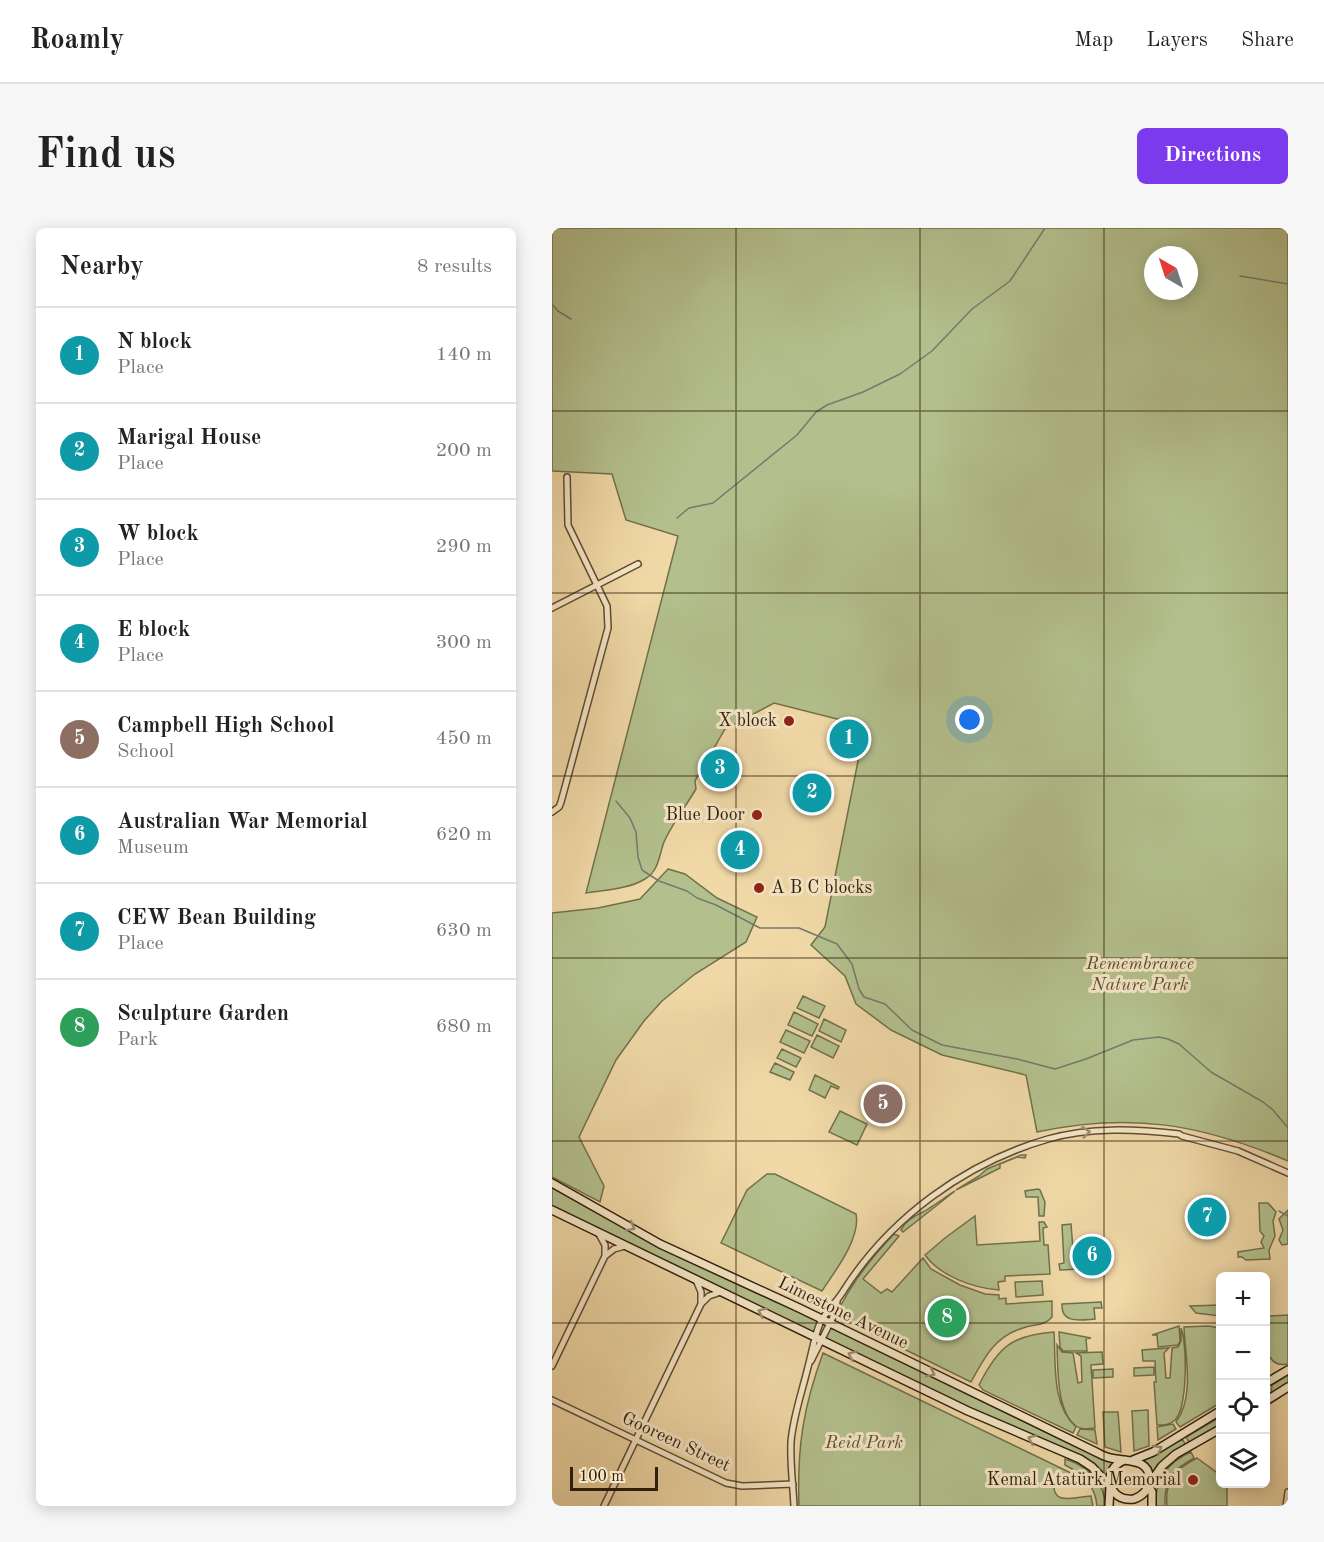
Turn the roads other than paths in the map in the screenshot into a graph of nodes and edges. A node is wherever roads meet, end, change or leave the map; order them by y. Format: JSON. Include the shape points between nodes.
{"nodes":[{"id":1,"x":567,"y":477,"type":"dead end"},
{"id":2,"x":638,"y":564,"type":"dead end"},
{"id":3,"x":597,"y":585,"type":"junction"},
{"id":4,"x":552,"y":608,"type":"edge"},
{"id":5,"x":552,"y":812,"type":"edge"},
{"id":6,"x":1288,"y":1173,"type":"edge"},
{"id":7,"x":552,"y":1183,"type":"edge"},
{"id":8,"x":552,"y":1210,"type":"edge"},
{"id":9,"x":599,"y":1233,"type":"junction"},
{"id":10,"x":625,"y":1246,"type":"junction"},
{"id":11,"x":605,"y":1256,"type":"junction"},
{"id":12,"x":696,"y":1280,"type":"junction"},
{"id":13,"x":721,"y":1292,"type":"junction"},
{"id":14,"x":838,"y":1300,"type":"junction"},
{"id":15,"x":701,"y":1304,"type":"junction"},
{"id":16,"x":822,"y":1320,"type":"junction"},
{"id":17,"x":830,"y":1324,"type":"junction"},
{"id":18,"x":818,"y":1339,"type":"junction"},
{"id":19,"x":552,"y":1366,"type":"edge"},
{"id":20,"x":1288,"y":1370,"type":"edge"},
{"id":21,"x":1270,"y":1381,"type":"edge"},
{"id":22,"x":1288,"y":1387,"type":"edge"},
{"id":23,"x":1270,"y":1398,"type":"edge"},
{"id":24,"x":552,"y":1400,"type":"edge"},
{"id":25,"x":1216,"y":1414,"type":"edge"},
{"id":26,"x":1216,"y":1432,"type":"edge"},
{"id":27,"x":635,"y":1440,"type":"junction"},
{"id":28,"x":1129,"y":1460,"type":"junction"},
{"id":29,"x":793,"y":1484,"type":"junction"},
{"id":30,"x":1148,"y":1485,"type":"junction"},
{"id":31,"x":1110,"y":1486,"type":"junction"},
{"id":32,"x":1288,"y":1492,"type":"edge"},
{"id":33,"x":604,"y":1506,"type":"edge"},
{"id":34,"x":794,"y":1506,"type":"edge"},
{"id":35,"x":1109,"y":1506,"type":"edge"},
{"id":36,"x":1152,"y":1506,"type":"edge"},
{"id":37,"x":1286,"y":1506,"type":"edge"}],
"edges":[{"from":1,"to":3,"type":"street","via":[[568,525]]},
{"from":2,"to":3,"type":"street"},
{"from":3,"to":4,"type":"street"},
{"from":3,"to":5,"type":"street","via":[[607,606],[608,628],[561,802]]},
{"from":14,"to":6,"type":"street","one_way":true,"via":[[869,1255],[912,1212],[963,1176],[1048,1139],[1104,1130],[1179,1134],[1238,1150]]},
{"from":7,"to":16,"type":"main road","name":"Limestone Avenue","one_way":true,"via":[[660,1244]]},
{"from":8,"to":9,"type":"main road","name":"Limestone Avenue"},
{"from":9,"to":10,"type":"main road","name":"Limestone Avenue"},
{"from":9,"to":11,"type":"street"},
{"from":10,"to":11,"type":"street"},
{"from":10,"to":12,"type":"main road","name":"Limestone Avenue"},
{"from":11,"to":19,"type":"street"},
{"from":12,"to":13,"type":"main road","name":"Limestone Avenue"},
{"from":12,"to":15,"type":"street"},
{"from":13,"to":15,"type":"street"},
{"from":18,"to":13,"type":"main road","name":"Limestone Avenue","one_way":true},
{"from":14,"to":16,"type":"street"},
{"from":14,"to":17,"type":"street"},
{"from":15,"to":27,"type":"street"},
{"from":16,"to":17,"type":"main road","name":"Limestone Avenue"},
{"from":16,"to":18,"type":"street"},
{"from":17,"to":18,"type":"street"},
{"from":17,"to":28,"type":"main road","name":"Limestone Avenue","one_way":true,"via":[[1104,1456]]},
{"from":18,"to":29,"type":"street","via":[[797,1407],[791,1442]]},
{"from":31,"to":18,"type":"main road","name":"Limestone Avenue","one_way":true,"via":[[1080,1459]]},
{"from":20,"to":21,"type":"main road"},
{"from":22,"to":23,"type":"main road"},
{"from":24,"to":27,"type":"street","name":"Gooreen Street"},
{"from":28,"to":25,"type":"main road","one_way":true,"via":[[1153,1452]]},
{"from":26,"to":30,"type":"main road","via":[[1168,1460]]},
{"from":27,"to":29,"type":"street","name":"Gooreen Street","via":[[732,1485]]},
{"from":27,"to":33,"type":"street"},
{"from":28,"to":30,"type":"main road","via":[[1146,1469]]},
{"from":28,"to":31,"type":"main road","via":[[1113,1467]]},
{"from":29,"to":34,"type":"street"},
{"from":30,"to":31,"type":"main road","via":[[1143,1494],[1130,1500],[1120,1498]]},
{"from":30,"to":36,"type":"main road"},
{"from":31,"to":35,"type":"main road"},
{"from":32,"to":37,"type":"street"}]}
